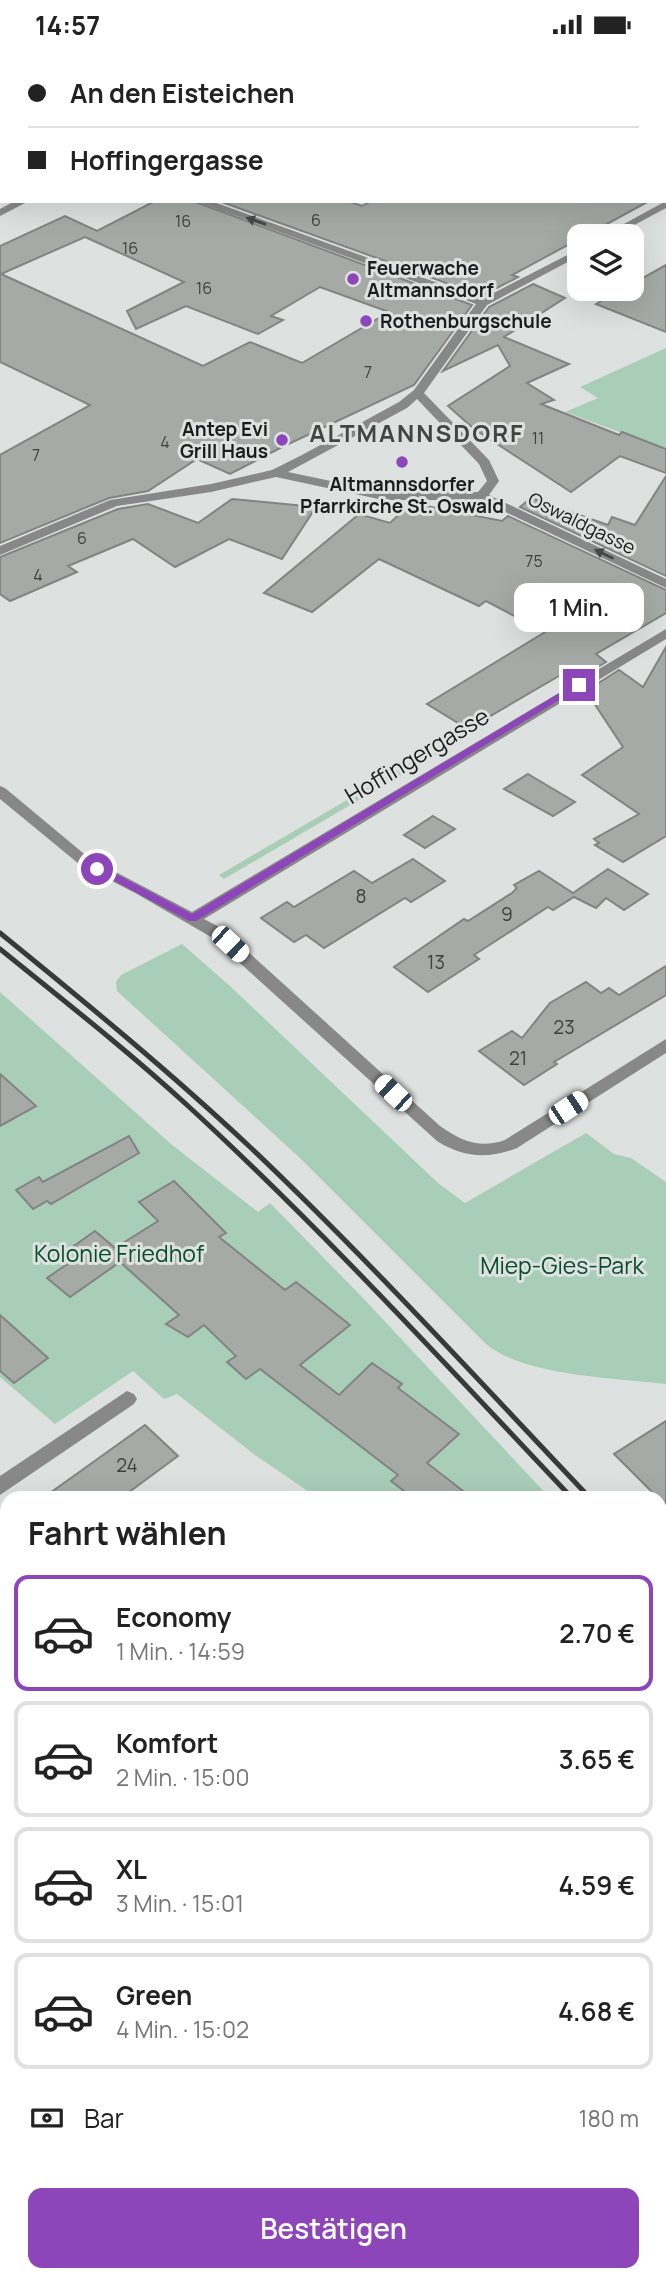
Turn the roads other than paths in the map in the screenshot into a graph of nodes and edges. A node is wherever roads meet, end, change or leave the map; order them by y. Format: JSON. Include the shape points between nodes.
{"nodes":[{"id":1,"x":20,"y":203,"type":"edge"},
{"id":2,"x":206,"y":203,"type":"edge"},
{"id":3,"x":666,"y":204,"type":"edge"},
{"id":4,"x":0,"y":213,"type":"edge"},
{"id":5,"x":629,"y":224,"type":"edge"},
{"id":6,"x":567,"y":258,"type":"edge"},
{"id":7,"x":483,"y":303,"type":"junction"},
{"id":8,"x":418,"y":393,"type":"junction"},
{"id":9,"x":276,"y":473,"type":"junction"},
{"id":10,"x":482,"y":496,"type":"junction"},
{"id":11,"x":0,"y":551,"type":"edge"},
{"id":12,"x":666,"y":584,"type":"edge"},
{"id":13,"x":666,"y":633,"type":"edge"},
{"id":14,"x":0,"y":791,"type":"edge"},
{"id":15,"x":192,"y":918,"type":"junction"},
{"id":16,"x":666,"y":1045,"type":"edge"},
{"id":17,"x":127,"y":1399,"type":"dead end"},
{"id":18,"x":0,"y":1487,"type":"edge"}],
"edges":[{"from":1,"to":4,"type":"street"},
{"from":7,"to":2,"type":"street","one_way":true},
{"from":3,"to":5,"type":"street"},
{"from":6,"to":7,"type":"street"},
{"from":7,"to":8,"type":"street"},
{"from":8,"to":9,"type":"street","via":[[404,405]]},
{"from":8,"to":10,"type":"street","via":[[485,463],[493,481]]},
{"from":9,"to":10,"type":"street","via":[[383,496]]},
{"from":9,"to":11,"type":"street","via":[[114,503]]},
{"from":12,"to":10,"type":"street","name":"Oswaldgasse","one_way":true},
{"from":13,"to":15,"type":"street","name":"Hoffingergasse"},
{"from":14,"to":15,"type":"street","via":[[84,861]]},
{"from":15,"to":16,"type":"street","via":[[230,944],[457,1146],[491,1151],[511,1144]]},
{"from":17,"to":18,"type":"street"}]}
